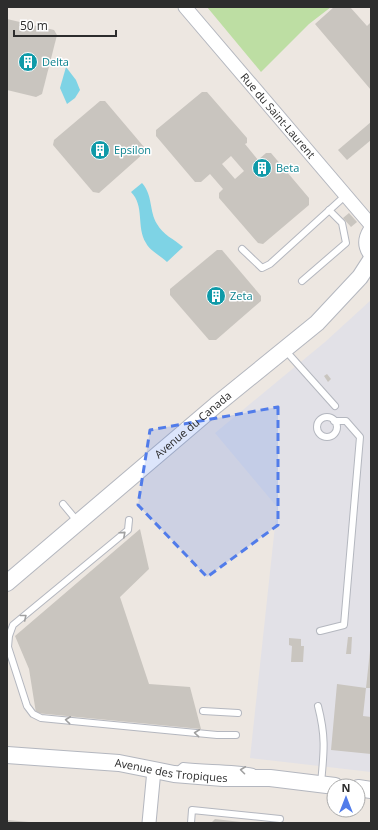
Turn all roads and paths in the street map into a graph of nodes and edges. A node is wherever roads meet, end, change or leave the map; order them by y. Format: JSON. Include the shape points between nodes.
{"nodes":[{"id":1,"x":185,"y":7,"type":"edge"},
{"id":2,"x":346,"y":195,"type":"junction"},
{"id":3,"x":329,"y":210,"type":"junction"},
{"id":4,"x":371,"y":225,"type":"edge"},
{"id":5,"x":371,"y":231,"type":"edge"},
{"id":6,"x":242,"y":249,"type":"dead end"},
{"id":7,"x":371,"y":253,"type":"edge"},
{"id":8,"x":371,"y":260,"type":"edge"},
{"id":9,"x":302,"y":281,"type":"dead end"},
{"id":10,"x":286,"y":350,"type":"junction"},
{"id":11,"x":335,"y":406,"type":"dead end"},
{"id":12,"x":334,"y":421,"type":"dead end"},
{"id":13,"x":63,"y":504,"type":"dead end"},
{"id":14,"x":129,"y":520,"type":"dead end"},
{"id":15,"x":79,"y":523,"type":"junction"},
{"id":16,"x":7,"y":583,"type":"edge"},
{"id":17,"x":320,"y":631,"type":"dead end"},
{"id":18,"x":318,"y":706,"type":"dead end"},
{"id":19,"x":203,"y":711,"type":"dead end"},
{"id":20,"x":238,"y":713,"type":"dead end"},
{"id":21,"x":236,"y":735,"type":"dead end"},
{"id":22,"x":7,"y":755,"type":"edge"},
{"id":23,"x":154,"y":770,"type":"junction"},
{"id":24,"x":327,"y":778,"type":"edge"},
{"id":25,"x":326,"y":785,"type":"edge"},
{"id":26,"x":280,"y":819,"type":"dead end"},
{"id":27,"x":148,"y":823,"type":"edge"},
{"id":28,"x":191,"y":823,"type":"edge"}],
"edges":[{"from":1,"to":2,"type":"street","name":"Rue du Saint-Laurent"},
{"from":2,"to":3,"type":"lane"},
{"from":2,"to":4,"type":"street","name":"Rue du Saint-Laurent"},
{"from":3,"to":6,"type":"lane","via":[[270,264],[262,268]]},
{"from":3,"to":9,"type":"lane","via":[[342,223],[346,243]]},
{"from":5,"to":7,"type":"street","via":[[367,245]]},
{"from":8,"to":10,"type":"street","name":"Avenue du Canada","via":[[360,277],[332,308]]},
{"from":10,"to":11,"type":"lane"},
{"from":10,"to":15,"type":"street","name":"Avenue du Canada","via":[[216,405]]},
{"from":12,"to":17,"type":"lane","via":[[346,420],[360,437],[344,625]]},
{"from":13,"to":15,"type":"lane"},
{"from":21,"to":14,"type":"lane","one_way":true,"via":[[217,736],[41,718],[33,714],[27,706],[8,646],[13,625],[128,530]]},
{"from":15,"to":16,"type":"street","name":"Avenue du Canada"},
{"from":18,"to":24,"type":"lane","via":[[324,728]]},
{"from":19,"to":20,"type":"lane"},
{"from":22,"to":23,"type":"street","name":"Avenue des Tropiques","via":[[118,763]]},
{"from":23,"to":25,"type":"street","name":"Avenue des Tropiques","via":[[174,774]]},
{"from":23,"to":27,"type":"street"},
{"from":26,"to":28,"type":"lane","via":[[192,810]]}]}
